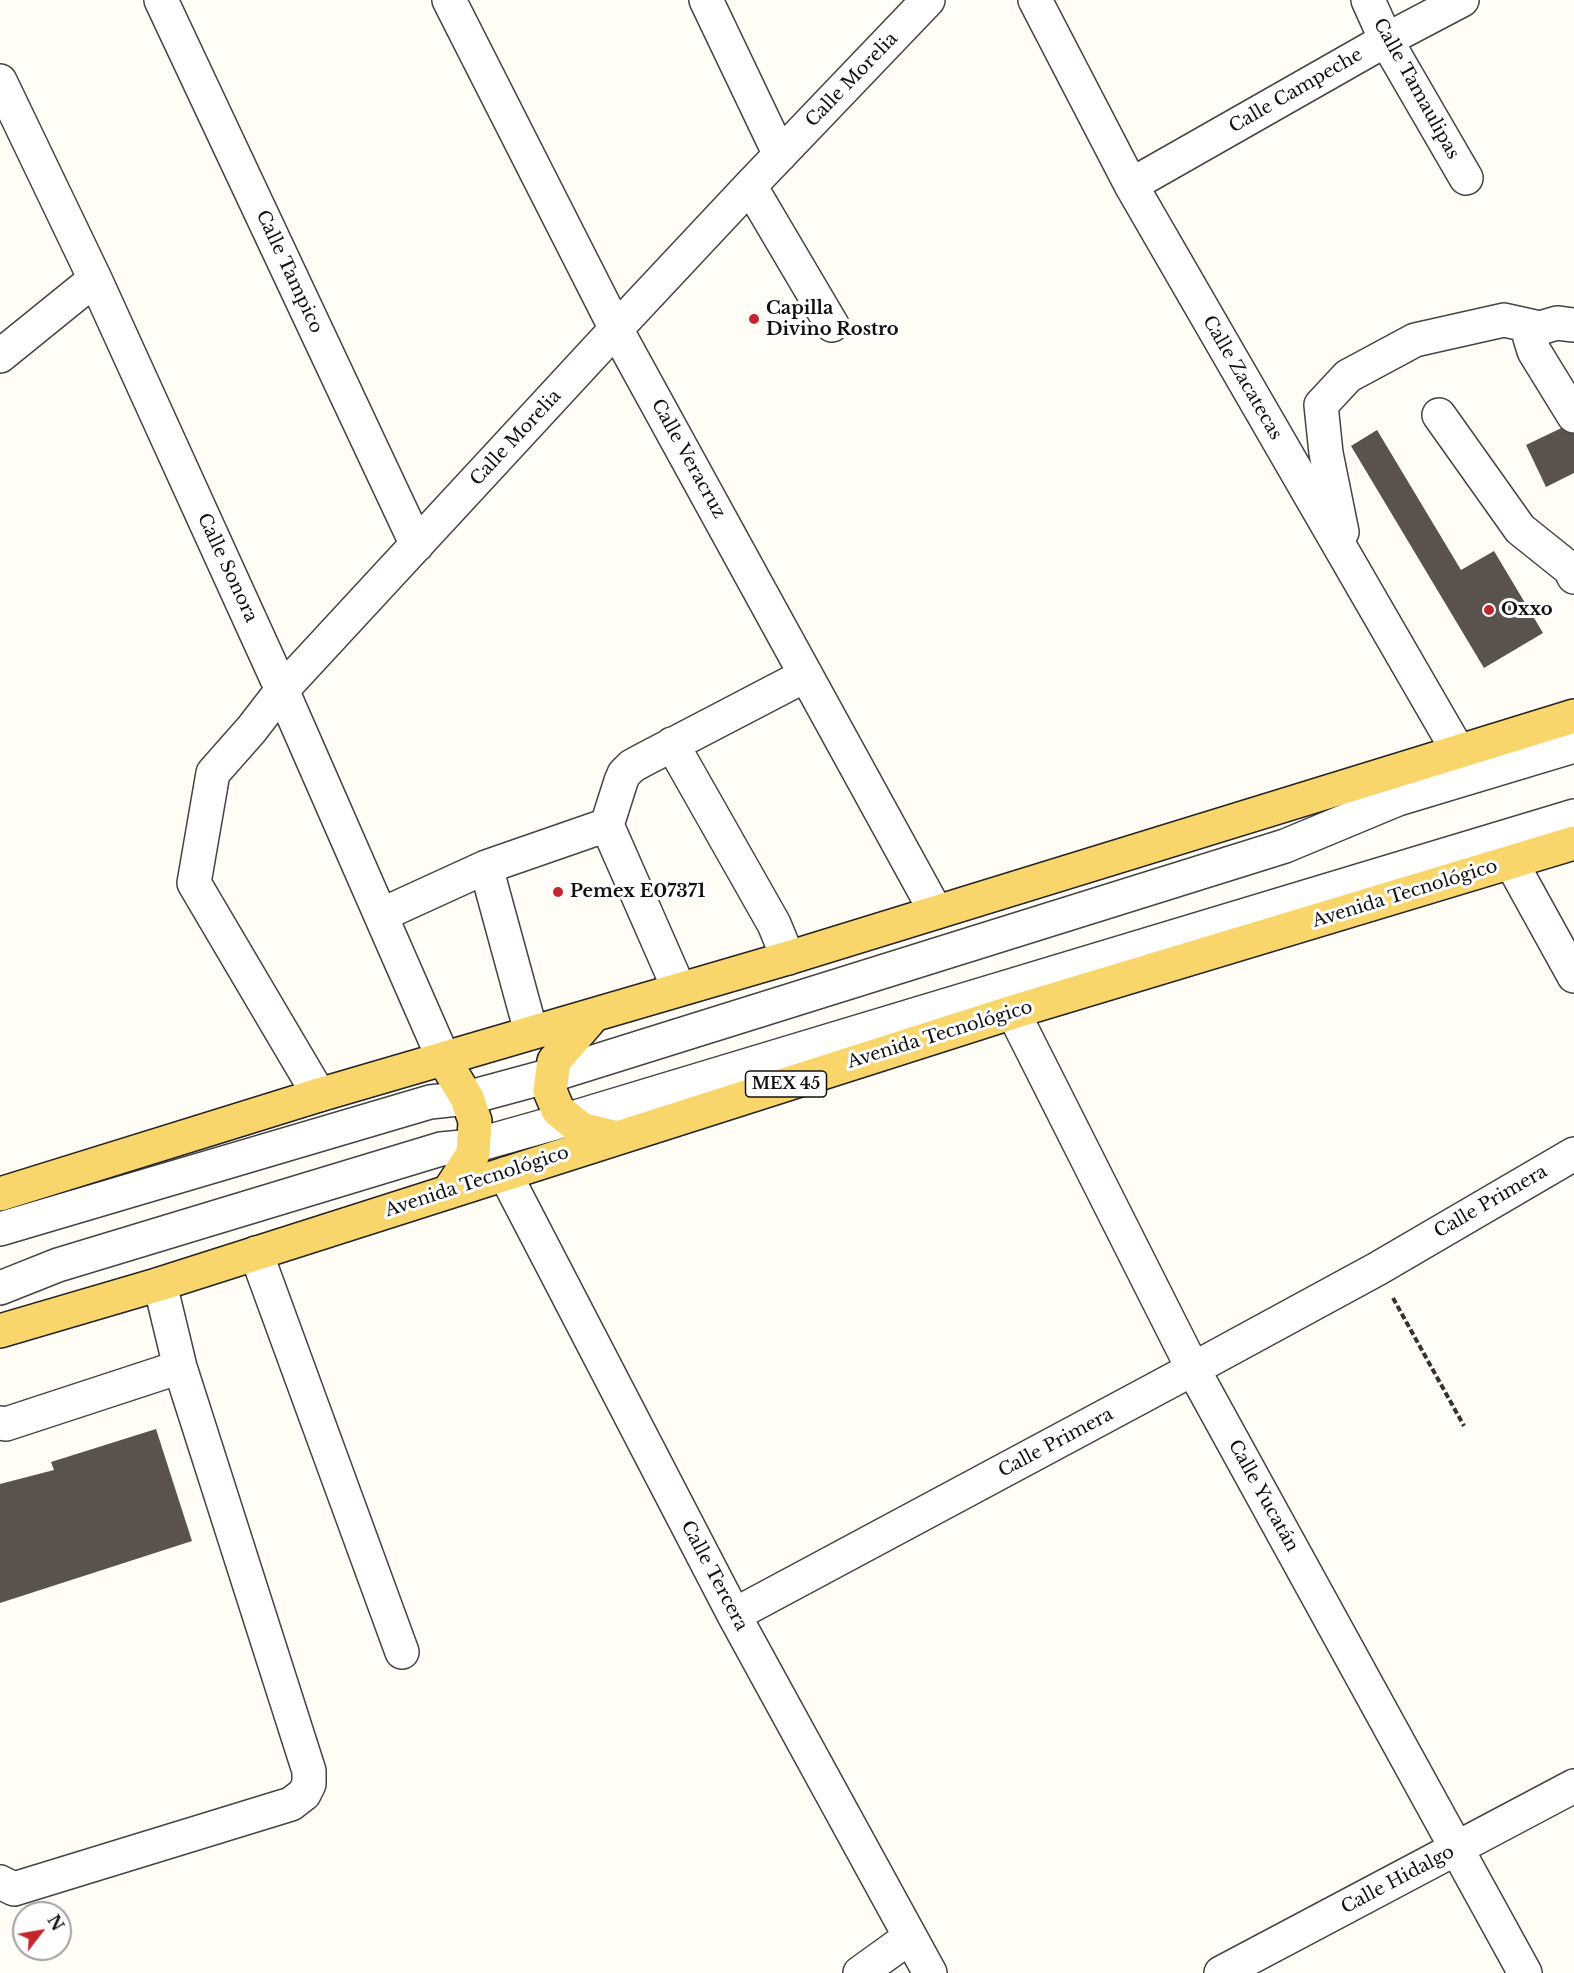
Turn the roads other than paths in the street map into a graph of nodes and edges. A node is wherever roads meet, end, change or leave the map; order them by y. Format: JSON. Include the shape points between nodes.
{"nodes":[{"id":1,"x":161,"y":0,"type":"edge"},
{"id":2,"x":449,"y":0,"type":"edge"},
{"id":3,"x":706,"y":0,"type":"edge"},
{"id":4,"x":928,"y":0,"type":"edge"},
{"id":5,"x":1035,"y":0,"type":"edge"},
{"id":6,"x":1368,"y":0,"type":"edge"},
{"id":7,"x":1462,"y":0,"type":"edge"},
{"id":8,"x":1386,"y":39,"type":"junction"},
{"id":9,"x":0,"y":81,"type":"edge"},
{"id":10,"x":780,"y":155,"type":"junction"},
{"id":11,"x":1466,"y":178,"type":"dead end"},
{"id":12,"x":1131,"y":185,"type":"junction"},
{"id":13,"x":750,"y":186,"type":"junction"},
{"id":14,"x":94,"y":279,"type":"junction"},
{"id":15,"x":832,"y":325,"type":"dead end"},
{"id":16,"x":1574,"y":325,"type":"edge"},
{"id":17,"x":1540,"y":328,"type":"junction"},
{"id":18,"x":616,"y":329,"type":"junction"},
{"id":19,"x":0,"y":356,"type":"edge"},
{"id":20,"x":1439,"y":415,"type":"dead end"},
{"id":21,"x":1574,"y":416,"type":"edge"},
{"id":22,"x":417,"y":545,"type":"junction"},
{"id":23,"x":1349,"y":562,"type":"junction"},
{"id":24,"x":1573,"y":571,"type":"edge"},
{"id":25,"x":806,"y":675,"type":"junction"},
{"id":26,"x":282,"y":690,"type":"junction"},
{"id":27,"x":1574,"y":716,"type":"edge"},
{"id":28,"x":672,"y":744,"type":"junction"},
{"id":29,"x":1574,"y":746,"type":"edge"},
{"id":30,"x":1458,"y":751,"type":"junction"},
{"id":31,"x":1574,"y":816,"type":"edge"},
{"id":32,"x":607,"y":825,"type":"junction"},
{"id":33,"x":1574,"y":843,"type":"edge"},
{"id":34,"x":1512,"y":862,"type":"junction"},
{"id":35,"x":486,"y":867,"type":"junction"},
{"id":36,"x":936,"y":912,"type":"junction"},
{"id":37,"x":381,"y":915,"type":"junction"},
{"id":38,"x":788,"y":958,"type":"junction"},
{"id":39,"x":1574,"y":976,"type":"edge"},
{"id":40,"x":679,"y":989,"type":"junction"},
{"id":41,"x":1013,"y":1012,"type":"junction"},
{"id":42,"x":593,"y":1016,"type":"junction"},
{"id":43,"x":531,"y":1032,"type":"junction"},
{"id":44,"x":444,"y":1060,"type":"junction"},
{"id":45,"x":552,"y":1075,"type":"junction"},
{"id":46,"x":319,"y":1095,"type":"junction"},
{"id":47,"x":467,"y":1098,"type":"junction"},
{"id":48,"x":569,"y":1119,"type":"junction"},
{"id":49,"x":617,"y":1138,"type":"junction"},
{"id":50,"x":473,"y":1146,"type":"junction"},
{"id":51,"x":1574,"y":1154,"type":"edge"},
{"id":52,"x":505,"y":1174,"type":"junction"},
{"id":53,"x":449,"y":1191,"type":"junction"},
{"id":54,"x":0,"y":1194,"type":"edge"},
{"id":55,"x":0,"y":1229,"type":"edge"},
{"id":56,"x":256,"y":1253,"type":"junction"},
{"id":57,"x":160,"y":1284,"type":"junction"},
{"id":58,"x":0,"y":1288,"type":"edge"},
{"id":59,"x":0,"y":1331,"type":"edge"},
{"id":60,"x":180,"y":1367,"type":"junction"},
{"id":61,"x":1193,"y":1369,"type":"junction"},
{"id":62,"x":0,"y":1423,"type":"edge"},
{"id":63,"x":734,"y":1615,"type":"junction"},
{"id":64,"x":402,"y":1652,"type":"dead end"},
{"id":65,"x":1574,"y":1786,"type":"edge"},
{"id":66,"x":1456,"y":1849,"type":"junction"},
{"id":67,"x":0,"y":1882,"type":"edge"},
{"id":68,"x":910,"y":1937,"type":"junction"},
{"id":69,"x":860,"y":1973,"type":"edge"},
{"id":70,"x":930,"y":1973,"type":"edge"},
{"id":71,"x":1221,"y":1973,"type":"edge"},
{"id":72,"x":1525,"y":1973,"type":"edge"}],
"edges":[{"from":1,"to":22,"type":"street","name":"Calle Tampico"},
{"from":2,"to":18,"type":"street","name":"Calle Veracruz"},
{"from":3,"to":10,"type":"street"},
{"from":4,"to":10,"type":"street","name":"Calle Morelia"},
{"from":5,"to":12,"type":"street","name":"Calle Zacatecas"},
{"from":6,"to":8,"type":"street","name":"Calle Tamaulipas"},
{"from":7,"to":8,"type":"street","name":"Calle Campeche"},
{"from":8,"to":11,"type":"street","name":"Calle Tamaulipas"},
{"from":8,"to":12,"type":"street","name":"Calle Campeche"},
{"from":9,"to":14,"type":"street","name":"Calle Sonora"},
{"from":10,"to":13,"type":"street","name":"Calle Morelia"},
{"from":12,"to":23,"type":"street","name":"Calle Zacatecas"},
{"from":13,"to":15,"type":"street"},
{"from":13,"to":18,"type":"street","name":"Calle Morelia"},
{"from":14,"to":19,"type":"street"},
{"from":14,"to":26,"type":"street","name":"Calle Sonora"},
{"from":16,"to":17,"type":"street","via":[[1557,323]]},
{"from":17,"to":21,"type":"street","via":[[1530,338],[1534,351]]},
{"from":17,"to":23,"type":"street","via":[[1504,320],[1416,339],[1348,376],[1321,405],[1326,453]]},
{"from":18,"to":22,"type":"street","name":"Calle Morelia"},
{"from":18,"to":25,"type":"street","name":"Calle Veracruz"},
{"from":20,"to":24,"type":"street","via":[[1520,530]]},
{"from":22,"to":26,"type":"street","name":"Calle Morelia"},
{"from":23,"to":30,"type":"street","name":"Calle Zacatecas"},
{"from":25,"to":28,"type":"street"},
{"from":25,"to":36,"type":"street","name":"Calle Veracruz"},
{"from":26,"to":37,"type":"street","name":"Calle Sonora"},
{"from":26,"to":46,"type":"street","name":"Calle Morelia","via":[[213,773],[194,883]]},
{"from":27,"to":30,"type":"main road"},
{"from":28,"to":32,"type":"street","via":[[624,774]]},
{"from":28,"to":38,"type":"street","via":[[774,924]]},
{"from":29,"to":45,"type":"street","via":[[1398,799],[1285,846]]},
{"from":30,"to":36,"type":"main road"},
{"from":31,"to":48,"type":"street"},
{"from":32,"to":35,"type":"street"},
{"from":32,"to":40,"type":"street"},
{"from":33,"to":34,"type":"main road","name":"Avenida Tecnológico","number":"MEX 45"},
{"from":34,"to":39,"type":"street"},
{"from":34,"to":41,"type":"main road","name":"Avenida Tecnológico","number":"MEX 45"},
{"from":35,"to":37,"type":"street"},
{"from":35,"to":43,"type":"street"},
{"from":36,"to":38,"type":"main road"},
{"from":37,"to":44,"type":"street","name":"Calle Sonora"},
{"from":38,"to":40,"type":"main road"},
{"from":40,"to":42,"type":"main road"},
{"from":41,"to":49,"type":"main road","name":"Avenida Tecnológico","number":"MEX 45"},
{"from":41,"to":61,"type":"street","name":"Calle Yucatán"},
{"from":42,"to":43,"type":"main road"},
{"from":42,"to":45,"type":"main road","via":[[554,1061]]},
{"from":43,"to":44,"type":"main road"},
{"from":44,"to":46,"type":"main road"},
{"from":44,"to":47,"type":"main road"},
{"from":45,"to":47,"type":"street"},
{"from":45,"to":48,"type":"main road","via":[[550,1090],[558,1110]]},
{"from":46,"to":54,"type":"main road"},
{"from":47,"to":50,"type":"main road","via":[[475,1121]]},
{"from":47,"to":55,"type":"street","via":[[430,1102]]},
{"from":48,"to":49,"type":"main road","via":[[580,1129]]},
{"from":48,"to":50,"type":"street"},
{"from":49,"to":52,"type":"main road","name":"Avenida Tecnológico","number":"MEX 45"},
{"from":50,"to":53,"type":"main road","via":[[473,1154]]},
{"from":50,"to":58,"type":"street","via":[[441,1149],[58,1265]]},
{"from":51,"to":61,"type":"street","name":"Calle Primera","via":[[1377,1269]]},
{"from":52,"to":53,"type":"main road","name":"Avenida Tecnológico","number":"MEX 45"},
{"from":52,"to":63,"type":"street","name":"Calle Tercera"},
{"from":53,"to":56,"type":"main road","name":"Avenida Tecnológico","number":"MEX 45"},
{"from":56,"to":57,"type":"main road","name":"Avenida Tecnológico","number":"MEX 45"},
{"from":56,"to":64,"type":"street"},
{"from":57,"to":59,"type":"main road","name":"Avenida Tecnológico","number":"MEX 45"},
{"from":57,"to":60,"type":"street"},
{"from":60,"to":62,"type":"street"},
{"from":60,"to":67,"type":"street","via":[[309,1771],[309,1784],[291,1804],[14,1889]]},
{"from":61,"to":63,"type":"street","name":"Calle Primera"},
{"from":61,"to":66,"type":"street","name":"Calle Yucatán"},
{"from":63,"to":68,"type":"street","name":"Calle Tercera"},
{"from":65,"to":66,"type":"street","name":"Calle Hidalgo"},
{"from":66,"to":71,"type":"street","name":"Calle Hidalgo"},
{"from":66,"to":72,"type":"street","name":"Calle Yucatán"},
{"from":68,"to":69,"type":"street"},
{"from":68,"to":70,"type":"street","name":"Calle Tercera"}]}
